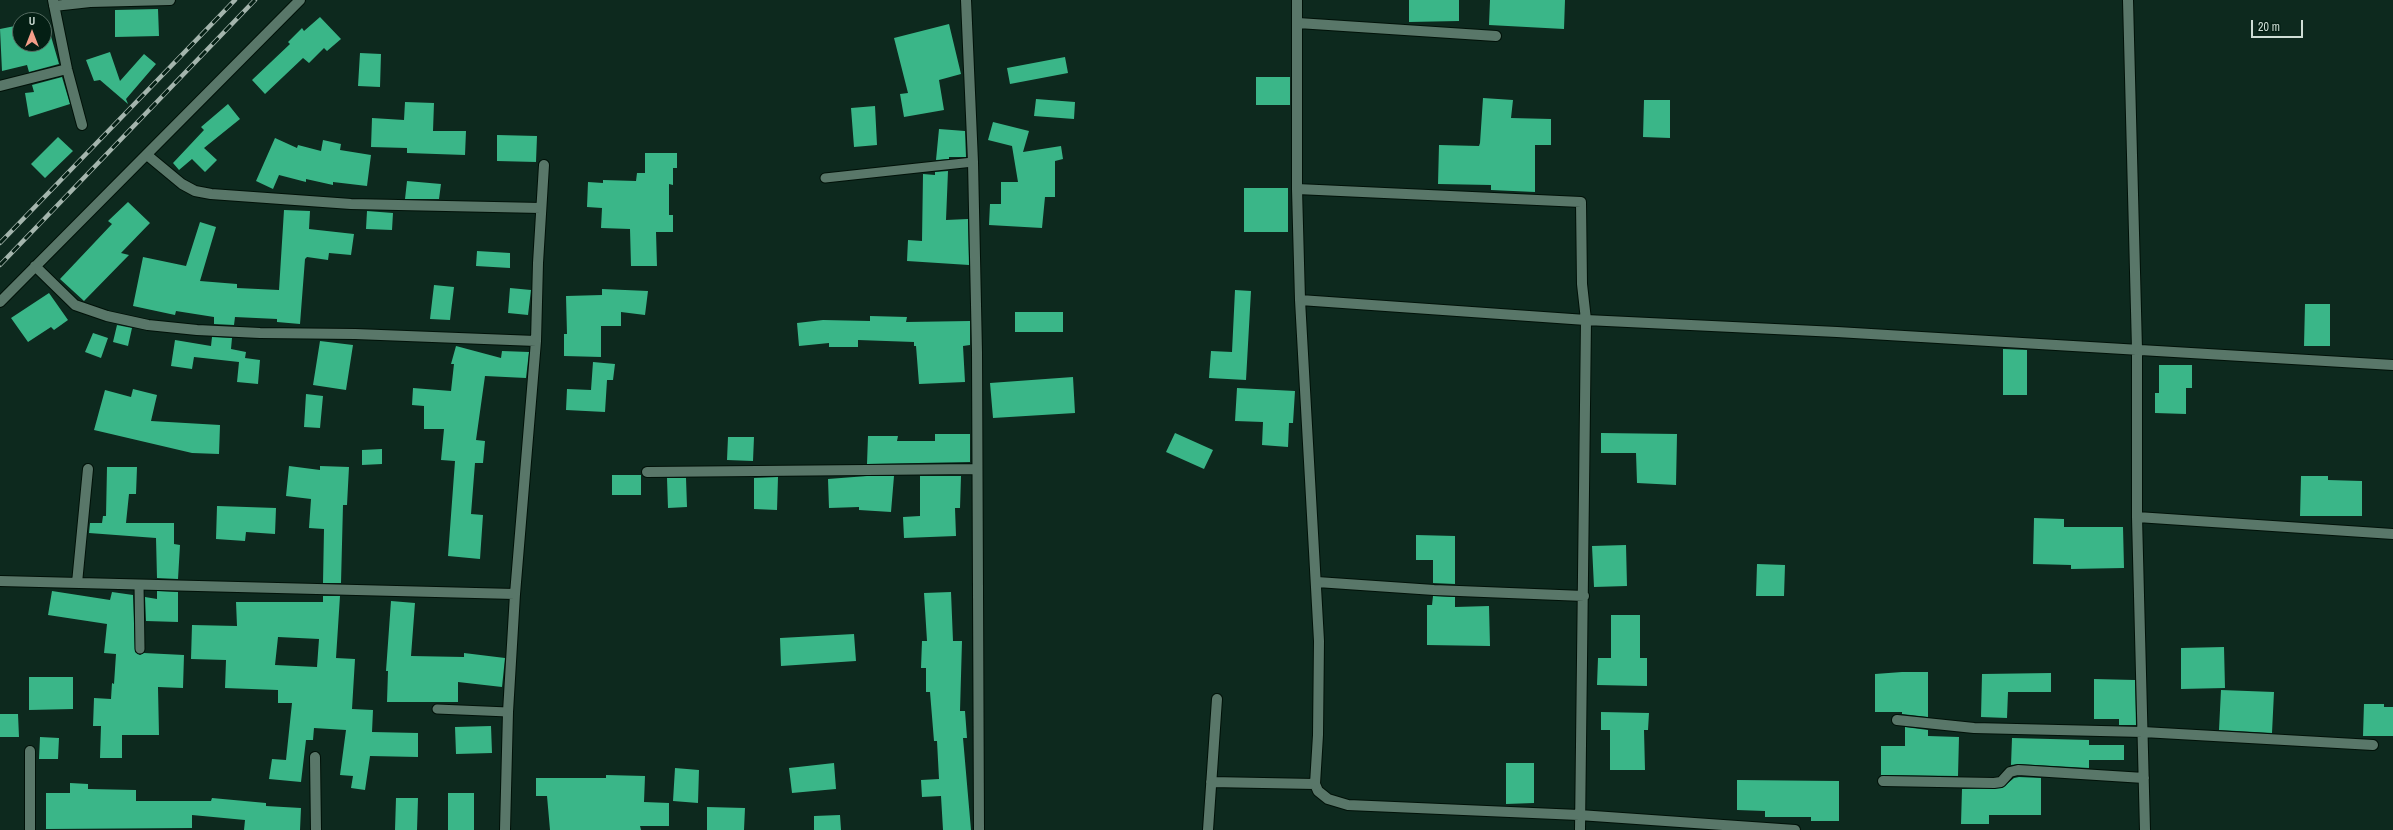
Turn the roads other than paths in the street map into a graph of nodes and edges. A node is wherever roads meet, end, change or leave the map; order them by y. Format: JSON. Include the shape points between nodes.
{"nodes":[{"id":1,"x":170,"y":0,"type":"edge"},
{"id":2,"x":300,"y":0,"type":"edge"},
{"id":3,"x":966,"y":0,"type":"edge"},
{"id":4,"x":1297,"y":0,"type":"edge"},
{"id":5,"x":2128,"y":0,"type":"edge"},
{"id":6,"x":54,"y":3,"type":"edge"},
{"id":7,"x":1298,"y":23,"type":"junction"},
{"id":8,"x":1496,"y":36,"type":"dead end"},
{"id":9,"x":67,"y":69,"type":"junction"},
{"id":10,"x":0,"y":86,"type":"edge"},
{"id":11,"x":82,"y":125,"type":"dead end"},
{"id":12,"x":147,"y":155,"type":"junction"},
{"id":13,"x":972,"y":162,"type":"junction"},
{"id":14,"x":544,"y":165,"type":"dead end"},
{"id":15,"x":825,"y":178,"type":"dead end"},
{"id":16,"x":1297,"y":189,"type":"junction"},
{"id":17,"x":541,"y":208,"type":"junction"},
{"id":18,"x":35,"y":266,"type":"junction"},
{"id":19,"x":1300,"y":300,"type":"junction"},
{"id":20,"x":0,"y":302,"type":"edge"},
{"id":21,"x":1586,"y":320,"type":"junction"},
{"id":22,"x":536,"y":341,"type":"junction"},
{"id":23,"x":2137,"y":348,"type":"junction"},
{"id":24,"x":2393,"y":365,"type":"edge"},
{"id":25,"x":88,"y":469,"type":"dead end"},
{"id":26,"x":977,"y":469,"type":"junction"},
{"id":27,"x":647,"y":472,"type":"dead end"},
{"id":28,"x":2137,"y":517,"type":"junction"},
{"id":29,"x":2393,"y":534,"type":"edge"},
{"id":30,"x":0,"y":581,"type":"edge"},
{"id":31,"x":1317,"y":582,"type":"junction"},
{"id":32,"x":77,"y":583,"type":"junction"},
{"id":33,"x":139,"y":585,"type":"junction"},
{"id":34,"x":515,"y":594,"type":"junction"},
{"id":35,"x":1584,"y":596,"type":"junction"},
{"id":36,"x":140,"y":649,"type":"dead end"},
{"id":37,"x":1217,"y":699,"type":"dead end"},
{"id":38,"x":437,"y":708,"type":"dead end"},
{"id":39,"x":508,"y":712,"type":"junction"},
{"id":40,"x":1897,"y":720,"type":"dead end"},
{"id":41,"x":2143,"y":732,"type":"junction"},
{"id":42,"x":2373,"y":745,"type":"dead end"},
{"id":43,"x":30,"y":751,"type":"dead end"},
{"id":44,"x":315,"y":757,"type":"dead end"},
{"id":45,"x":2144,"y":778,"type":"junction"},
{"id":46,"x":1884,"y":781,"type":"dead end"},
{"id":47,"x":1211,"y":782,"type":"junction"},
{"id":48,"x":1315,"y":784,"type":"junction"},
{"id":49,"x":1580,"y":815,"type":"junction"},
{"id":50,"x":30,"y":830,"type":"edge"},
{"id":51,"x":316,"y":830,"type":"edge"},
{"id":52,"x":505,"y":830,"type":"edge"},
{"id":53,"x":979,"y":830,"type":"edge"},
{"id":54,"x":1208,"y":830,"type":"edge"},
{"id":55,"x":1580,"y":830,"type":"edge"},
{"id":56,"x":1795,"y":830,"type":"edge"},
{"id":57,"x":2145,"y":830,"type":"edge"}],
"edges":[{"from":1,"to":6,"type":"street"},
{"from":2,"to":12,"type":"street"},
{"from":3,"to":13,"type":"street"},
{"from":4,"to":7,"type":"street"},
{"from":5,"to":23,"type":"street"},
{"from":6,"to":9,"type":"street"},
{"from":7,"to":8,"type":"street"},
{"from":7,"to":16,"type":"street"},
{"from":9,"to":10,"type":"street"},
{"from":9,"to":11,"type":"street"},
{"from":12,"to":17,"type":"street","via":[[182,184],[195,191],[211,194],[351,204]]},
{"from":12,"to":18,"type":"street"},
{"from":13,"to":15,"type":"lane"},
{"from":13,"to":26,"type":"street"},
{"from":14,"to":17,"type":"street"},
{"from":16,"to":19,"type":"street"},
{"from":16,"to":21,"type":"street","via":[[1582,202],[1582,284]]},
{"from":17,"to":22,"type":"street"},
{"from":18,"to":20,"type":"street"},
{"from":18,"to":22,"type":"street","via":[[75,305],[107,316],[148,325],[252,333]]},
{"from":19,"to":21,"type":"street"},
{"from":19,"to":31,"type":"street","via":[[1307,458]]},
{"from":21,"to":23,"type":"street"},
{"from":21,"to":35,"type":"street","via":[[1582,489]]},
{"from":22,"to":34,"type":"street"},
{"from":23,"to":24,"type":"street"},
{"from":23,"to":28,"type":"street"},
{"from":25,"to":32,"type":"street"},
{"from":26,"to":27,"type":"street"},
{"from":26,"to":53,"type":"street"},
{"from":28,"to":29,"type":"street"},
{"from":28,"to":41,"type":"street"},
{"from":30,"to":32,"type":"street"},
{"from":31,"to":35,"type":"street"},
{"from":31,"to":48,"type":"street","via":[[1318,735]]},
{"from":32,"to":33,"type":"street"},
{"from":33,"to":34,"type":"street"},
{"from":33,"to":36,"type":"lane"},
{"from":34,"to":39,"type":"street"},
{"from":35,"to":49,"type":"street"},
{"from":37,"to":47,"type":"street"},
{"from":38,"to":39,"type":"lane"},
{"from":39,"to":52,"type":"street"},
{"from":40,"to":41,"type":"street","via":[[1974,728]]},
{"from":41,"to":42,"type":"street"},
{"from":41,"to":45,"type":"street"},
{"from":43,"to":50,"type":"street"},
{"from":44,"to":51,"type":"street"},
{"from":45,"to":46,"type":"street","via":[[2018,770],[2010,772],[2001,782],[1994,783]]},
{"from":45,"to":57,"type":"street"},
{"from":47,"to":48,"type":"street"},
{"from":47,"to":54,"type":"street"},
{"from":48,"to":49,"type":"street","via":[[1318,791],[1328,799],[1348,805]]},
{"from":49,"to":55,"type":"street"},
{"from":49,"to":56,"type":"street"}]}
